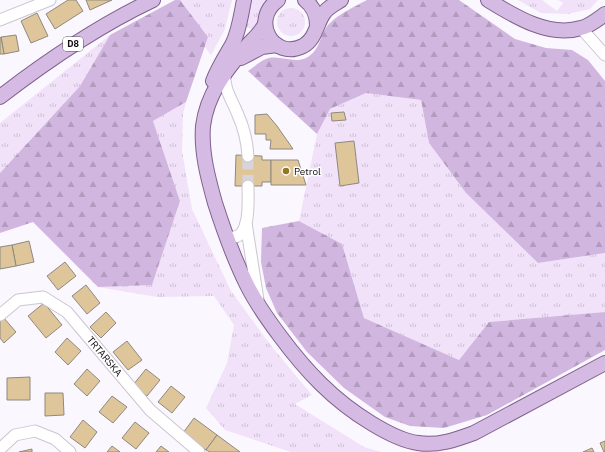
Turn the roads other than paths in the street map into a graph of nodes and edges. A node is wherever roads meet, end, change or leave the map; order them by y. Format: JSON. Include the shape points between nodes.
{"nodes":[{"id":1,"x":50,"y":0,"type":"edge"},
{"id":2,"x":153,"y":0,"type":"edge"},
{"id":3,"x":244,"y":0,"type":"edge"},
{"id":4,"x":277,"y":0,"type":"edge"},
{"id":5,"x":306,"y":0,"type":"edge"},
{"id":6,"x":320,"y":0,"type":"edge"},
{"id":7,"x":341,"y":0,"type":"edge"},
{"id":8,"x":488,"y":0,"type":"edge"},
{"id":9,"x":605,"y":14,"type":"edge"},
{"id":10,"x":0,"y":20,"type":"edge"},
{"id":11,"x":265,"y":24,"type":"junction"},
{"id":12,"x":317,"y":26,"type":"junction"},
{"id":13,"x":581,"y":28,"type":"junction"},
{"id":14,"x":277,"y":45,"type":"junction"},
{"id":15,"x":605,"y":55,"type":"edge"},
{"id":16,"x":235,"y":61,"type":"junction"},
{"id":17,"x":225,"y":73,"type":"junction"},
{"id":18,"x":0,"y":97,"type":"edge"},
{"id":19,"x":208,"y":105,"type":"junction"},
{"id":20,"x":248,"y":156,"type":"tunnel mouth"},
{"id":21,"x":248,"y":186,"type":"tunnel mouth"},
{"id":22,"x":246,"y":223,"type":"junction"},
{"id":23,"x":226,"y":236,"type":"junction"},
{"id":24,"x":258,"y":305,"type":"junction"},
{"id":25,"x":0,"y":315,"type":"edge"},
{"id":26,"x":605,"y":363,"type":"edge"},
{"id":27,"x":0,"y":449,"type":"edge"},
{"id":28,"x":70,"y":452,"type":"edge"},
{"id":29,"x":199,"y":452,"type":"edge"}],
"edges":[{"from":1,"to":10,"type":"street"},
{"from":2,"to":18,"type":"main road","number":"D8","via":[[71,46]]},
{"from":3,"to":19,"type":"main road","via":[[237,33],[215,74]]},
{"from":4,"to":11,"type":"main road","via":[[267,11]]},
{"from":5,"to":6,"type":"main road"},
{"from":5,"to":12,"type":"main road","via":[[316,13]]},
{"from":7,"to":12,"type":"main road","via":[[327,10]]},
{"from":8,"to":13,"type":"main road","via":[[534,25],[549,29]]},
{"from":9,"to":13,"type":"main road"},
{"from":11,"to":14,"type":"main road","via":[[269,37]]},
{"from":11,"to":16,"type":"main road"},
{"from":12,"to":14,"type":"main road","via":[[314,35],[302,46],[290,49]]},
{"from":13,"to":15,"type":"street"},
{"from":14,"to":16,"type":"main road","via":[[262,47]]},
{"from":16,"to":17,"type":"main road"},
{"from":17,"to":19,"type":"main road"},
{"from":17,"to":20,"type":"street","via":[[225,85],[247,141]]},
{"from":19,"to":23,"type":"main road","via":[[203,149],[210,184]]},
{"from":21,"to":22,"type":"street"},
{"from":22,"to":23,"type":"street","via":[[240,235],[231,238]]},
{"from":22,"to":24,"type":"street"},
{"from":23,"to":24,"type":"main road"},
{"from":24,"to":26,"type":"main road","via":[[312,376],[336,399],[380,429],[417,443],[452,441],[474,433]]},
{"from":25,"to":29,"type":"street","name":"TRTARSKA","via":[[18,300],[44,297],[67,312],[150,410]]},
{"from":27,"to":28,"type":"street","via":[[15,435],[35,431],[55,439]]}]}
